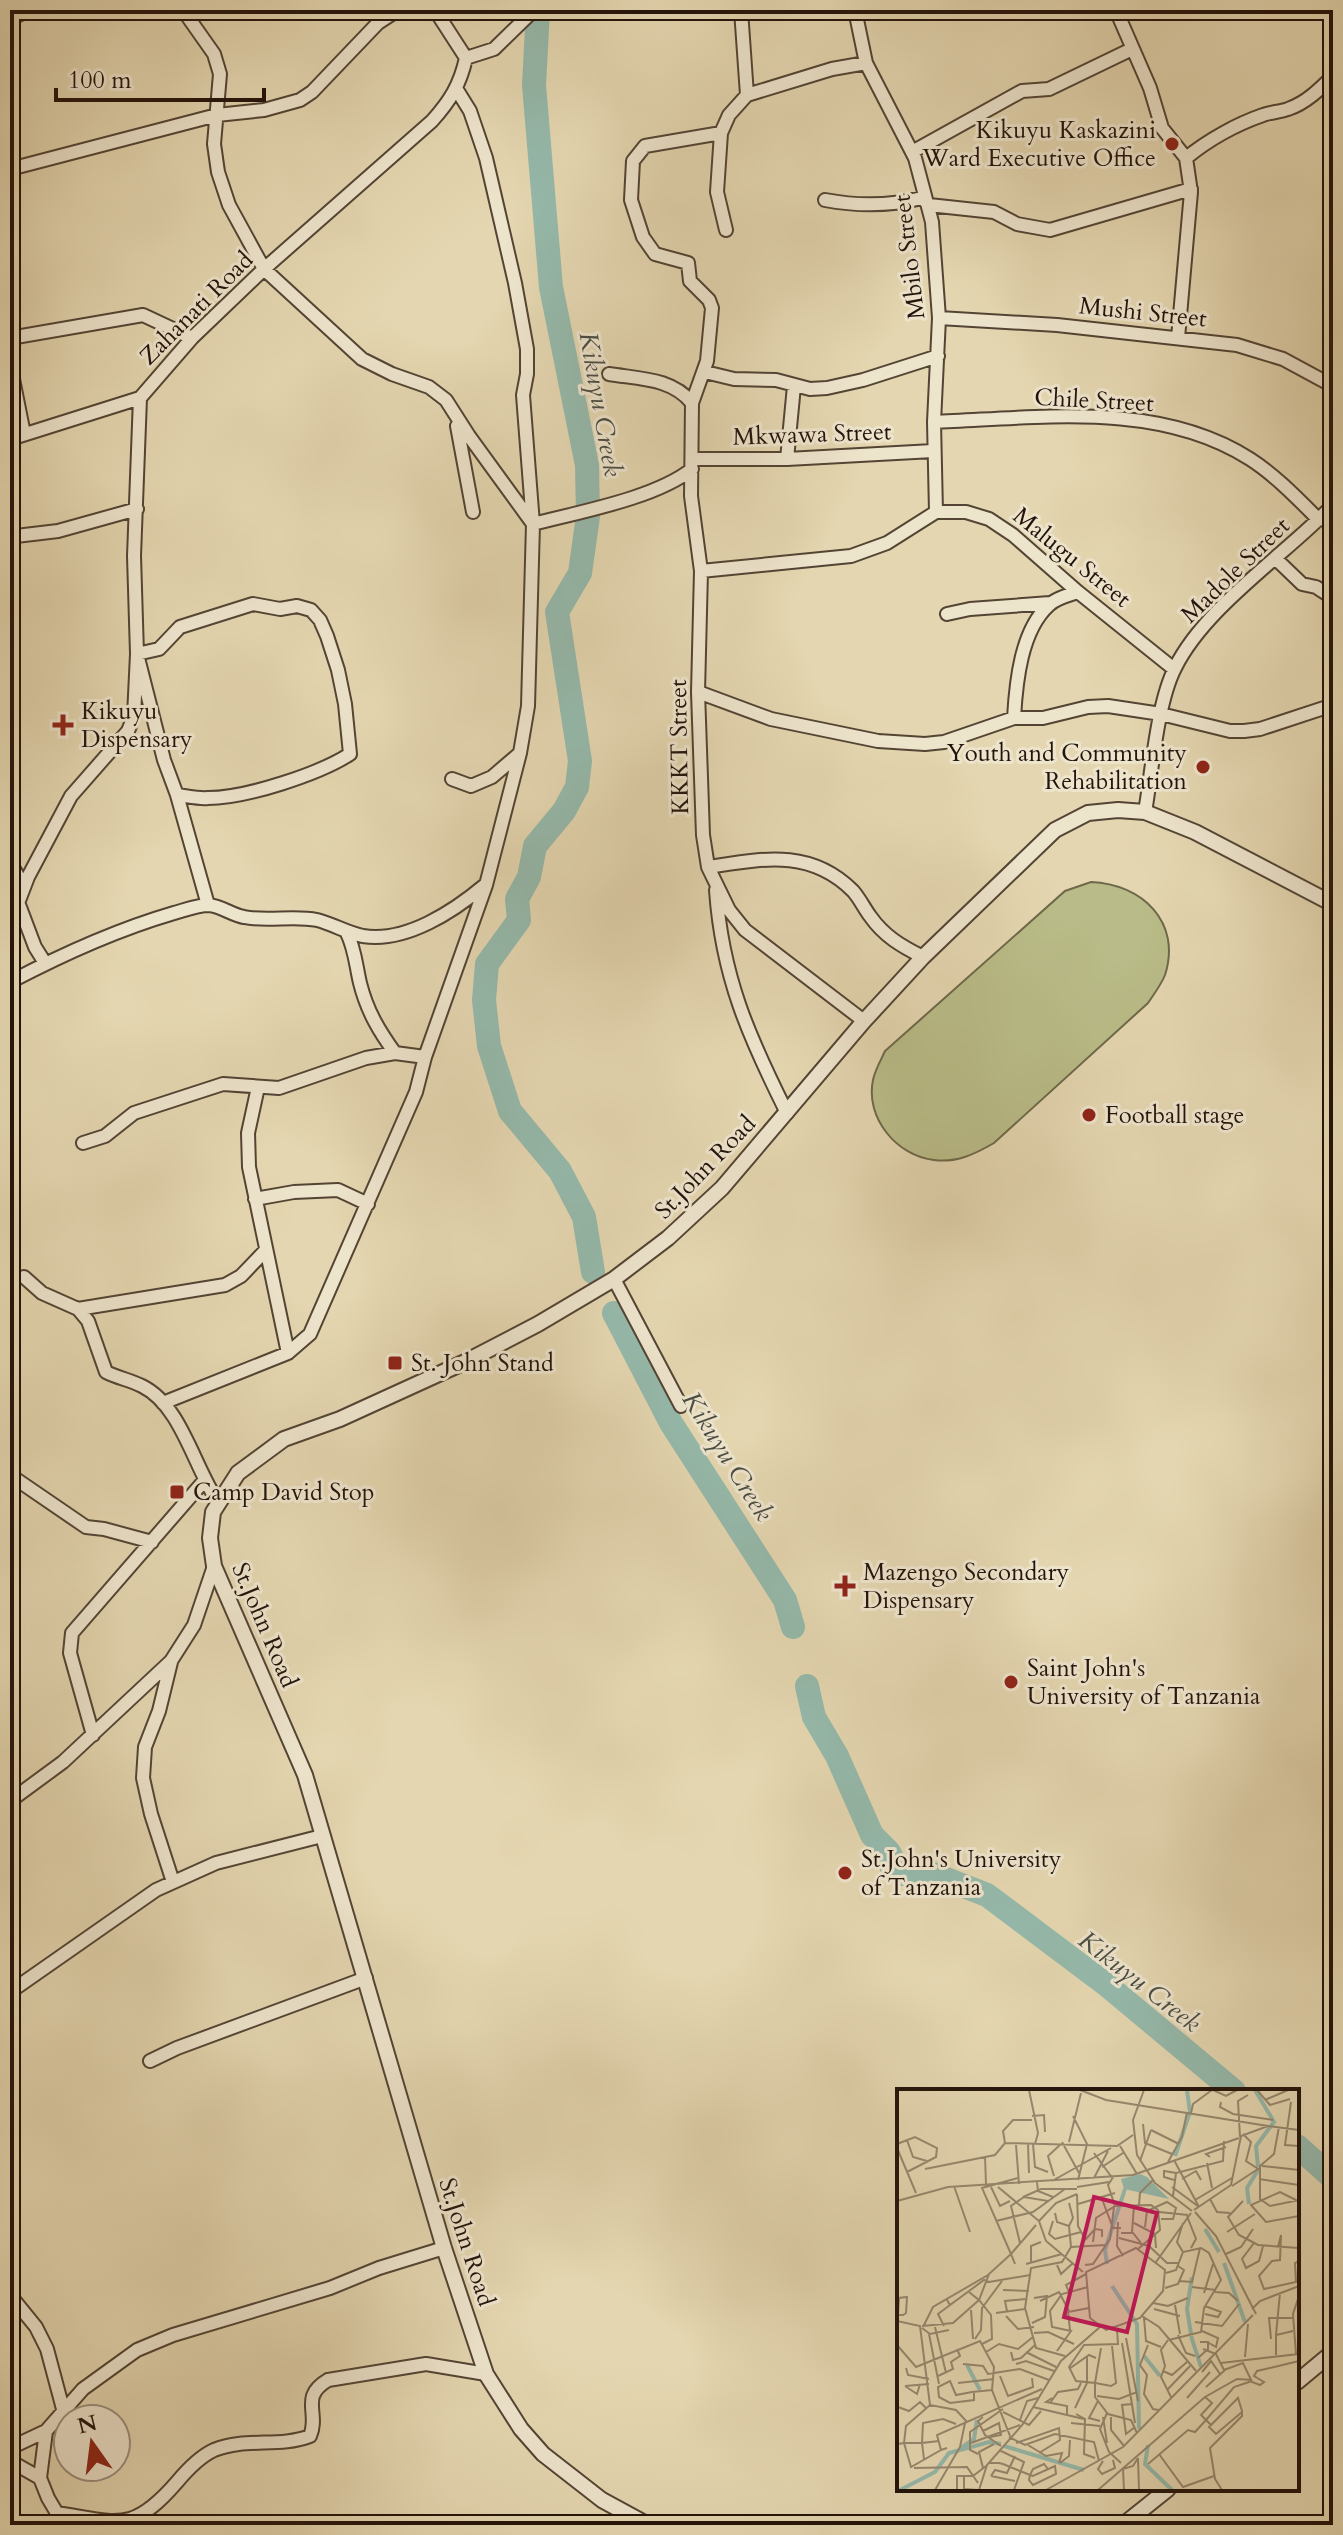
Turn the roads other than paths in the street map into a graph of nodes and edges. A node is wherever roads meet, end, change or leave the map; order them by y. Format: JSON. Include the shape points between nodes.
{"nodes":[{"id":1,"x":29,"y":10,"type":"edge"},
{"id":2,"x":183,"y":10,"type":"edge"},
{"id":3,"x":398,"y":10,"type":"edge"},
{"id":4,"x":435,"y":10,"type":"edge"},
{"id":5,"x":534,"y":10,"type":"edge"},
{"id":6,"x":741,"y":10,"type":"edge"},
{"id":7,"x":855,"y":10,"type":"edge"},
{"id":8,"x":1116,"y":10,"type":"edge"},
{"id":9,"x":10,"y":19,"type":"edge"},
{"id":10,"x":1132,"y":49,"type":"junction"},
{"id":11,"x":466,"y":58,"type":"junction"},
{"id":12,"x":866,"y":63,"type":"junction"},
{"id":13,"x":1333,"y":76,"type":"edge"},
{"id":14,"x":457,"y":90,"type":"junction"},
{"id":15,"x":747,"y":95,"type":"junction"},
{"id":16,"x":217,"y":115,"type":"junction"},
{"id":17,"x":721,"y":133,"type":"junction"},
{"id":18,"x":912,"y":152,"type":"junction"},
{"id":19,"x":1186,"y":158,"type":"junction"},
{"id":20,"x":10,"y":169,"type":"edge"},
{"id":21,"x":1191,"y":189,"type":"junction"},
{"id":22,"x":825,"y":200,"type":"dead end"},
{"id":23,"x":929,"y":205,"type":"junction"},
{"id":24,"x":726,"y":230,"type":"dead end"},
{"id":25,"x":264,"y":269,"type":"junction"},
{"id":26,"x":939,"y":318,"type":"junction"},
{"id":27,"x":10,"y":338,"type":"edge"},
{"id":28,"x":192,"y":338,"type":"junction"},
{"id":29,"x":1178,"y":338,"type":"junction"},
{"id":30,"x":938,"y":356,"type":"junction"},
{"id":31,"x":10,"y":364,"type":"edge"},
{"id":32,"x":705,"y":372,"type":"junction"},
{"id":33,"x":609,"y":374,"type":"dead end"},
{"id":34,"x":794,"y":386,"type":"junction"},
{"id":35,"x":1333,"y":386,"type":"edge"},
{"id":36,"x":140,"y":398,"type":"junction"},
{"id":37,"x":692,"y":403,"type":"junction"},
{"id":38,"x":453,"y":411,"type":"junction"},
{"id":39,"x":934,"y":422,"type":"junction"},
{"id":40,"x":24,"y":434,"type":"junction"},
{"id":41,"x":10,"y":439,"type":"edge"},
{"id":42,"x":933,"y":451,"type":"junction"},
{"id":43,"x":787,"y":459,"type":"junction"},
{"id":44,"x":692,"y":464,"type":"junction"},
{"id":45,"x":1333,"y":505,"type":"edge"},
{"id":46,"x":137,"y":509,"type":"junction"},
{"id":47,"x":473,"y":512,"type":"dead end"},
{"id":48,"x":936,"y":512,"type":"junction"},
{"id":49,"x":1319,"y":520,"type":"junction"},
{"id":50,"x":533,"y":524,"type":"junction"},
{"id":51,"x":10,"y":534,"type":"edge"},
{"id":52,"x":1276,"y":559,"type":"junction"},
{"id":53,"x":701,"y":571,"type":"junction"},
{"id":54,"x":1078,"y":592,"type":"junction"},
{"id":55,"x":1333,"y":598,"type":"edge"},
{"id":56,"x":1050,"y":603,"type":"junction"},
{"id":57,"x":947,"y":614,"type":"dead end"},
{"id":58,"x":137,"y":654,"type":"junction"},
{"id":59,"x":1174,"y":669,"type":"junction"},
{"id":60,"x":698,"y":692,"type":"junction"},
{"id":61,"x":1333,"y":705,"type":"edge"},
{"id":62,"x":1161,"y":714,"type":"junction"},
{"id":63,"x":1014,"y":718,"type":"junction"},
{"id":64,"x":520,"y":753,"type":"junction"},
{"id":65,"x":452,"y":779,"type":"dead end"},
{"id":66,"x":177,"y":795,"type":"junction"},
{"id":67,"x":1145,"y":812,"type":"junction"},
{"id":68,"x":10,"y":862,"type":"edge"},
{"id":69,"x":708,"y":867,"type":"junction"},
{"id":70,"x":486,"y":885,"type":"junction"},
{"id":71,"x":716,"y":885,"type":"junction"},
{"id":72,"x":24,"y":887,"type":"junction"},
{"id":73,"x":18,"y":902,"type":"junction"},
{"id":74,"x":1333,"y":904,"type":"edge"},
{"id":75,"x":208,"y":905,"type":"junction"},
{"id":76,"x":10,"y":924,"type":"edge"},
{"id":77,"x":347,"y":933,"type":"junction"},
{"id":78,"x":923,"y":957,"type":"junction"},
{"id":79,"x":45,"y":963,"type":"junction"},
{"id":80,"x":10,"y":982,"type":"edge"},
{"id":81,"x":864,"y":1021,"type":"junction"},
{"id":82,"x":395,"y":1053,"type":"junction"},
{"id":83,"x":425,"y":1057,"type":"junction"},
{"id":84,"x":258,"y":1087,"type":"junction"},
{"id":85,"x":787,"y":1113,"type":"junction"},
{"id":86,"x":83,"y":1143,"type":"dead end"},
{"id":87,"x":255,"y":1199,"type":"junction"},
{"id":88,"x":368,"y":1204,"type":"junction"},
{"id":89,"x":265,"y":1251,"type":"junction"},
{"id":90,"x":24,"y":1277,"type":"dead end"},
{"id":91,"x":614,"y":1279,"type":"junction"},
{"id":92,"x":78,"y":1309,"type":"junction"},
{"id":93,"x":288,"y":1353,"type":"junction"},
{"id":94,"x":163,"y":1403,"type":"junction"},
{"id":95,"x":681,"y":1406,"type":"dead end"},
{"id":96,"x":10,"y":1475,"type":"edge"},
{"id":97,"x":204,"y":1481,"type":"junction"},
{"id":98,"x":218,"y":1502,"type":"junction"},
{"id":99,"x":152,"y":1542,"type":"junction"},
{"id":100,"x":214,"y":1566,"type":"junction"},
{"id":101,"x":171,"y":1661,"type":"junction"},
{"id":102,"x":93,"y":1735,"type":"junction"},
{"id":103,"x":10,"y":1801,"type":"edge"},
{"id":104,"x":322,"y":1836,"type":"junction"},
{"id":105,"x":173,"y":1882,"type":"junction"},
{"id":106,"x":366,"y":1978,"type":"junction"},
{"id":107,"x":10,"y":1992,"type":"edge"},
{"id":108,"x":150,"y":2061,"type":"dead end"},
{"id":109,"x":444,"y":2248,"type":"junction"},
{"id":110,"x":10,"y":2295,"type":"edge"},
{"id":111,"x":1333,"y":2352,"type":"edge"},
{"id":112,"x":486,"y":2374,"type":"junction"},
{"id":113,"x":1299,"y":2380,"type":"edge"},
{"id":114,"x":61,"y":2403,"type":"edge"},
{"id":115,"x":69,"y":2403,"type":"edge"},
{"id":116,"x":52,"y":2423,"type":"edge"},
{"id":117,"x":46,"y":2431,"type":"junction"},
{"id":118,"x":10,"y":2448,"type":"edge"},
{"id":119,"x":10,"y":2461,"type":"edge"},
{"id":120,"x":40,"y":2478,"type":"junction"},
{"id":121,"x":1166,"y":2491,"type":"edge"},
{"id":122,"x":56,"y":2513,"type":"junction"},
{"id":123,"x":64,"y":2525,"type":"edge"},
{"id":124,"x":648,"y":2525,"type":"edge"},
{"id":125,"x":1123,"y":2525,"type":"edge"}],
"edges":[{"from":1,"to":9,"type":"street"},
{"from":2,"to":16,"type":"street","via":[[214,54],[220,74]]},
{"from":3,"to":16,"type":"street","via":[[300,100]]},
{"from":4,"to":11,"type":"street"},
{"from":5,"to":11,"type":"street","via":[[494,49]]},
{"from":6,"to":15,"type":"street"},
{"from":7,"to":12,"type":"street","name":"Mbilo Street"},
{"from":8,"to":10,"type":"street"},
{"from":10,"to":18,"type":"street","via":[[1049,89],[1022,91]]},
{"from":10,"to":19,"type":"street","via":[[1162,128]]},
{"from":11,"to":14,"type":"street","name":"Zahanati Road"},
{"from":12,"to":15,"type":"street"},
{"from":12,"to":18,"type":"street","name":"Mbilo Street"},
{"from":13,"to":19,"type":"street","via":[[1291,108],[1239,126]]},
{"from":14,"to":25,"type":"street","name":"Zahanati Road","via":[[432,121]]},
{"from":14,"to":50,"type":"street","via":[[486,158],[527,349],[523,395]]},
{"from":15,"to":17,"type":"street"},
{"from":16,"to":20,"type":"street"},
{"from":16,"to":25,"type":"street","via":[[218,172],[229,205]]},
{"from":17,"to":24,"type":"street","via":[[717,192]]},
{"from":17,"to":32,"type":"street","name":"KKKT Street","via":[[645,146],[633,161],[631,200],[643,237],[655,254],[688,263],[690,281],[712,308]]},
{"from":18,"to":23,"type":"street","name":"Mbilo Street"},
{"from":19,"to":21,"type":"street"},
{"from":21,"to":23,"type":"street","via":[[1050,230],[1017,224],[994,212]]},
{"from":21,"to":29,"type":"street"},
{"from":22,"to":23,"type":"street","via":[[896,204],[922,198]]},
{"from":23,"to":26,"type":"street","name":"Mbilo Street"},
{"from":25,"to":28,"type":"street","name":"Zahanati Road"},
{"from":25,"to":38,"type":"street","via":[[362,359],[429,387]]},
{"from":26,"to":29,"type":"street","name":"Mushi Street"},
{"from":26,"to":30,"type":"street","name":"Mbilo Street"},
{"from":27,"to":28,"type":"street","via":[[143,315]]},
{"from":28,"to":36,"type":"street","name":"Zahanati Road"},
{"from":29,"to":35,"type":"street","name":"Mushi Street","via":[[1263,351]]},
{"from":30,"to":34,"type":"street","via":[[846,385]]},
{"from":30,"to":39,"type":"street","name":"Mbilo Street"},
{"from":31,"to":40,"type":"street"},
{"from":32,"to":34,"type":"street"},
{"from":32,"to":37,"type":"street","name":"KKKT Street"},
{"from":33,"to":37,"type":"street","via":[[666,383]]},
{"from":34,"to":43,"type":"street"},
{"from":36,"to":40,"type":"street"},
{"from":36,"to":46,"type":"street","name":"Zahanati Road"},
{"from":37,"to":44,"type":"street","name":"KKKT Street"},
{"from":38,"to":47,"type":"street"},
{"from":38,"to":50,"type":"street"},
{"from":39,"to":42,"type":"street","name":"Mbilo Street"},
{"from":39,"to":49,"type":"street","name":"Chile Street","via":[[1088,418],[1174,427],[1252,460]]},
{"from":40,"to":41,"type":"street"},
{"from":42,"to":43,"type":"street","name":"Mkwawa Street"},
{"from":42,"to":48,"type":"street","name":"Mbilo Street"},
{"from":43,"to":44,"type":"street","name":"Mkwawa Street"},
{"from":44,"to":50,"type":"street","via":[[680,479]]},
{"from":44,"to":53,"type":"street","name":"KKKT Street"},
{"from":45,"to":49,"type":"street","name":"Madole Street"},
{"from":46,"to":51,"type":"street","via":[[58,531]]},
{"from":46,"to":58,"type":"street","name":"Zahanati Road"},
{"from":48,"to":53,"type":"street","via":[[887,543],[851,556]]},
{"from":48,"to":54,"type":"street","name":"Malugu Street","via":[[989,519]]},
{"from":49,"to":52,"type":"street","name":"Madole Street"},
{"from":50,"to":64,"type":"street","via":[[528,706]]},
{"from":52,"to":55,"type":"street","via":[[1302,584]]},
{"from":52,"to":59,"type":"street","name":"Madole Street","via":[[1213,618]]},
{"from":53,"to":60,"type":"street","name":"KKKT Street"},
{"from":54,"to":56,"type":"street"},
{"from":54,"to":59,"type":"street","name":"Malugu Street"},
{"from":56,"to":57,"type":"street"},
{"from":56,"to":63,"type":"street","via":[[1024,651]]},
{"from":58,"to":66,"type":"street","name":"Zahanati Road"},
{"from":58,"to":66,"type":"street","via":[[159,649],[180,627],[253,604],[297,606],[320,620],[338,670],[350,754],[333,765],[232,796]]},
{"from":58,"to":72,"type":"street","via":[[134,716],[128,731],[71,796]]},
{"from":59,"to":62,"type":"street","name":"Madole Street"},
{"from":60,"to":63,"type":"street","via":[[771,719],[878,741],[944,742]]},
{"from":60,"to":69,"type":"street","name":"KKKT Street"},
{"from":61,"to":62,"type":"street","via":[[1244,731]]},
{"from":62,"to":63,"type":"street","via":[[1108,706]]},
{"from":62,"to":67,"type":"street","name":"Madole Street"},
{"from":64,"to":65,"type":"street","via":[[492,777],[471,786]]},
{"from":64,"to":70,"type":"street"},
{"from":66,"to":75,"type":"street","name":"Zahanati Road"},
{"from":67,"to":74,"type":"street","name":"St.John Road"},
{"from":67,"to":78,"type":"street","name":"St.John Road","via":[[1088,813],[1055,830]]},
{"from":68,"to":72,"type":"street"},
{"from":69,"to":71,"type":"street","name":"KKKT Street"},
{"from":69,"to":78,"type":"street","via":[[767,860],[810,863],[852,891],[891,940]]},
{"from":70,"to":77,"type":"street","via":[[415,929],[384,937]]},
{"from":70,"to":83,"type":"street"},
{"from":71,"to":81,"type":"street","name":"KKKT Street","via":[[745,930]]},
{"from":71,"to":85,"type":"street","via":[[719,932],[735,999]]},
{"from":72,"to":73,"type":"street"},
{"from":73,"to":76,"type":"street"},
{"from":73,"to":79,"type":"street"},
{"from":75,"to":77,"type":"street","via":[[267,920],[316,920]]},
{"from":75,"to":79,"type":"street","via":[[152,919]]},
{"from":77,"to":82,"type":"street","via":[[368,1008]]},
{"from":78,"to":81,"type":"street","name":"St.John Road"},
{"from":79,"to":80,"type":"street"},
{"from":81,"to":85,"type":"street","name":"St.John Road"},
{"from":82,"to":83,"type":"street"},
{"from":82,"to":84,"type":"street","via":[[279,1088]]},
{"from":83,"to":88,"type":"street","via":[[416,1092]]},
{"from":84,"to":86,"type":"street","via":[[223,1084],[193,1092],[134,1113],[105,1136]]},
{"from":84,"to":87,"type":"street","via":[[247,1149]]},
{"from":85,"to":91,"type":"street","name":"St.John Road","via":[[722,1188]]},
{"from":87,"to":88,"type":"street","via":[[338,1190]]},
{"from":87,"to":89,"type":"street"},
{"from":88,"to":93,"type":"street","via":[[310,1334]]},
{"from":89,"to":92,"type":"street","via":[[225,1285]]},
{"from":89,"to":93,"type":"street"},
{"from":90,"to":92,"type":"street","via":[[42,1293]]},
{"from":91,"to":95,"type":"street"},
{"from":91,"to":98,"type":"street","name":"St.John Road","via":[[465,1362],[284,1439],[238,1473]]},
{"from":92,"to":94,"type":"street","via":[[88,1321],[106,1372],[143,1386]]},
{"from":93,"to":94,"type":"street"},
{"from":94,"to":97,"type":"street","via":[[181,1427]]},
{"from":96,"to":99,"type":"street","via":[[86,1527]]},
{"from":97,"to":98,"type":"street"},
{"from":97,"to":99,"type":"street"},
{"from":98,"to":100,"type":"street","name":"St.John Road","via":[[210,1538]]},
{"from":99,"to":102,"type":"street","via":[[72,1633],[70,1653]]},
{"from":100,"to":101,"type":"street","via":[[194,1625]]},
{"from":100,"to":104,"type":"street","name":"St.John Road","via":[[305,1775]]},
{"from":101,"to":102,"type":"street"},
{"from":101,"to":105,"type":"street","via":[[145,1747],[143,1778]]},
{"from":102,"to":103,"type":"street"},
{"from":104,"to":105,"type":"street","via":[[216,1863]]},
{"from":104,"to":106,"type":"street","name":"St.John Road"},
{"from":105,"to":107,"type":"street","via":[[141,1898]]},
{"from":106,"to":108,"type":"street"},
{"from":106,"to":109,"type":"street","name":"St.John Road"},
{"from":109,"to":112,"type":"street","name":"St.John Road"},
{"from":109,"to":115,"type":"street","via":[[151,2342]]},
{"from":110,"to":114,"type":"street","via":[[47,2349]]},
{"from":111,"to":113,"type":"street"},
{"from":112,"to":122,"type":"street","via":[[426,2364],[328,2380],[311,2400],[310,2436],[211,2451],[159,2503],[132,2520]]},
{"from":112,"to":124,"type":"street","name":"St.John Road","via":[[543,2454],[602,2500]]},
{"from":116,"to":117,"type":"street"},
{"from":117,"to":118,"type":"street"},
{"from":117,"to":120,"type":"street"},
{"from":119,"to":120,"type":"street"},
{"from":120,"to":122,"type":"street"},
{"from":121,"to":125,"type":"street"},
{"from":122,"to":123,"type":"street"}]}
